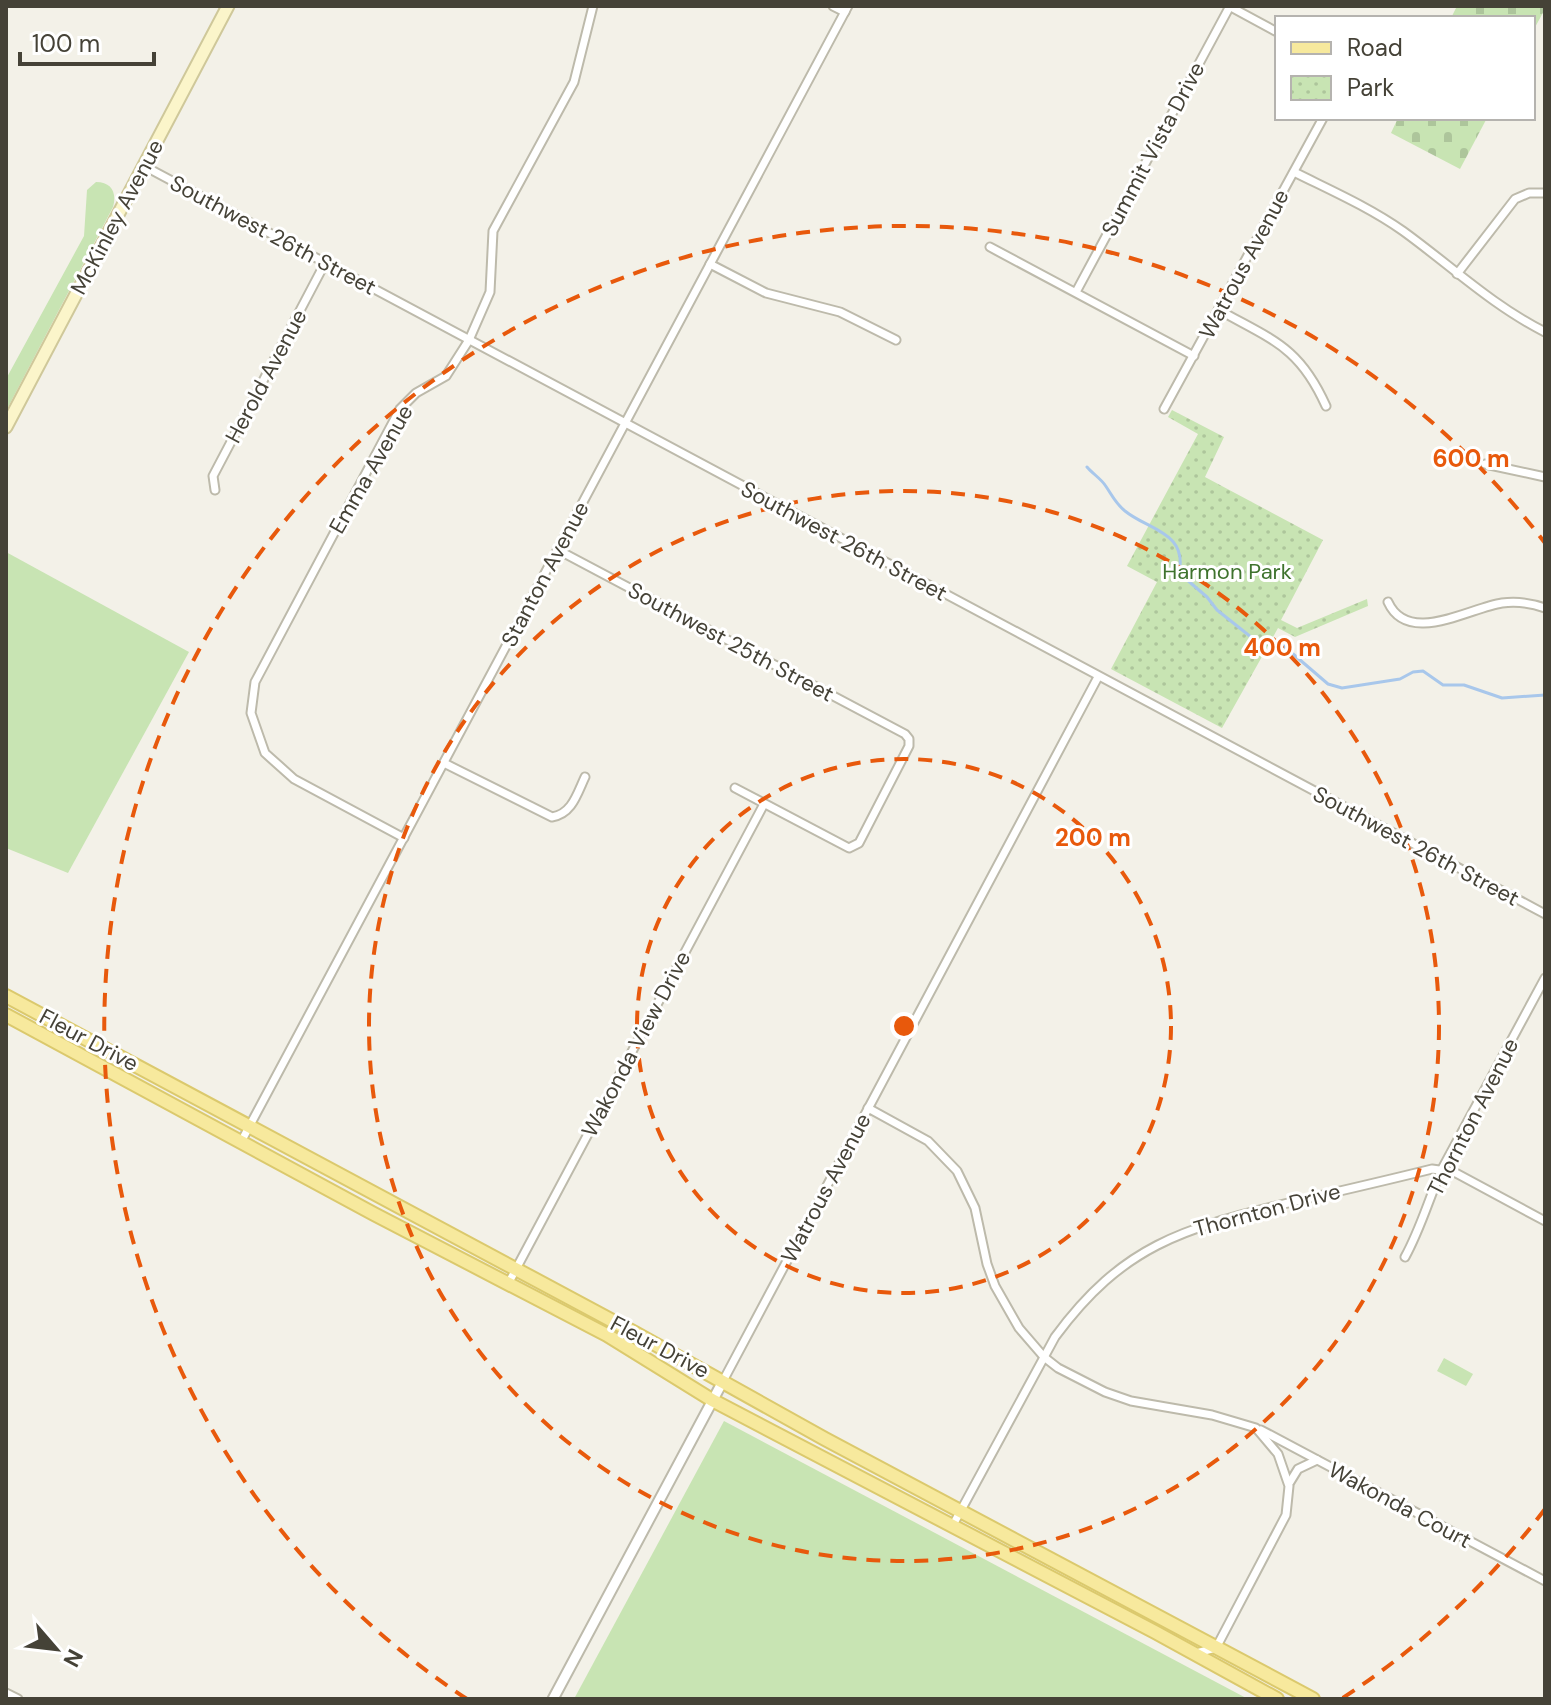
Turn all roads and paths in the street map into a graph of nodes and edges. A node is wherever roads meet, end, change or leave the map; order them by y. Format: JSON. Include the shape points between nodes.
{"nodes":[{"id":1,"x":228,"y":6,"type":"edge"},
{"id":2,"x":593,"y":6,"type":"edge"},
{"id":3,"x":833,"y":6,"type":"edge"},
{"id":4,"x":1230,"y":6,"type":"edge"},
{"id":5,"x":846,"y":9,"type":"edge"},
{"id":6,"x":1275,"y":31,"type":"edge"},
{"id":7,"x":1322,"y":120,"type":"edge"},
{"id":8,"x":144,"y":166,"type":"junction"},
{"id":9,"x":1294,"y":172,"type":"junction"},
{"id":10,"x":1545,"y":193,"type":"edge"},
{"id":11,"x":990,"y":247,"type":"dead end"},
{"id":12,"x":325,"y":263,"type":"junction"},
{"id":13,"x":710,"y":264,"type":"junction"},
{"id":14,"x":1457,"y":274,"type":"junction"},
{"id":15,"x":1076,"y":292,"type":"junction"},
{"id":16,"x":1219,"y":310,"type":"junction"},
{"id":17,"x":1545,"y":332,"type":"edge"},
{"id":18,"x":469,"y":340,"type":"junction"},
{"id":19,"x":896,"y":340,"type":"dead end"},
{"id":20,"x":1194,"y":356,"type":"junction"},
{"id":21,"x":1326,"y":406,"type":"dead end"},
{"id":22,"x":1164,"y":409,"type":"dead end"},
{"id":23,"x":625,"y":423,"type":"junction"},
{"id":24,"x":6,"y":427,"type":"edge"},
{"id":25,"x":1485,"y":464,"type":"dead end"},
{"id":26,"x":1545,"y":477,"type":"edge"},
{"id":27,"x":215,"y":490,"type":"dead end"},
{"id":28,"x":558,"y":550,"type":"junction"},
{"id":29,"x":1388,"y":602,"type":"dead end"},
{"id":30,"x":1545,"y":608,"type":"edge"},
{"id":31,"x":1098,"y":677,"type":"junction"},
{"id":32,"x":444,"y":763,"type":"junction"},
{"id":33,"x":585,"y":777,"type":"dead end"},
{"id":34,"x":735,"y":788,"type":"dead end"},
{"id":35,"x":764,"y":804,"type":"junction"},
{"id":36,"x":404,"y":838,"type":"junction"},
{"id":37,"x":1545,"y":914,"type":"edge"},
{"id":38,"x":1545,"y":978,"type":"edge"},
{"id":39,"x":6,"y":996,"type":"edge"},
{"id":40,"x":6,"y":1015,"type":"edge"},
{"id":41,"x":868,"y":1108,"type":"junction"},
{"id":42,"x":250,"y":1126,"type":"junction"},
{"id":43,"x":241,"y":1142,"type":"junction"},
{"id":44,"x":1442,"y":1169,"type":"junction"},
{"id":45,"x":1545,"y":1221,"type":"edge"},
{"id":46,"x":1405,"y":1257,"type":"dead end"},
{"id":47,"x":516,"y":1269,"type":"junction"},
{"id":48,"x":508,"y":1284,"type":"junction"},
{"id":49,"x":1044,"y":1357,"type":"junction"},
{"id":50,"x":723,"y":1381,"type":"junction"},
{"id":51,"x":712,"y":1400,"type":"junction"},
{"id":52,"x":1256,"y":1428,"type":"junction"},
{"id":53,"x":1317,"y":1460,"type":"junction"},
{"id":54,"x":1289,"y":1486,"type":"junction"},
{"id":55,"x":962,"y":1512,"type":"junction"},
{"id":56,"x":953,"y":1525,"type":"junction"},
{"id":57,"x":1545,"y":1581,"type":"edge"},
{"id":58,"x":1216,"y":1648,"type":"junction"},
{"id":59,"x":1194,"y":1653,"type":"junction"},
{"id":60,"x":6,"y":1693,"type":"edge"},
{"id":61,"x":18,"y":1699,"type":"edge"},
{"id":62,"x":553,"y":1699,"type":"edge"},
{"id":63,"x":1277,"y":1699,"type":"edge"},
{"id":64,"x":1313,"y":1699,"type":"edge"}],
"edges":[{"from":1,"to":8,"type":"main road","name":"McKinley Avenue"},
{"from":2,"to":18,"type":"street","name":"Emma Avenue","via":[[574,82],[493,231],[490,292]]},
{"from":3,"to":5,"type":"street"},
{"from":4,"to":6,"type":"street"},
{"from":4,"to":15,"type":"street","name":"Summit Vista Drive"},
{"from":5,"to":13,"type":"street","name":"Stanton Avenue"},
{"from":7,"to":9,"type":"street","name":"Watrous Avenue"},
{"from":8,"to":12,"type":"street","name":"Southwest 26th Street"},
{"from":8,"to":24,"type":"main road","name":"McKinley Avenue"},
{"from":9,"to":14,"type":"street","via":[[1401,230]]},
{"from":9,"to":16,"type":"street","name":"Watrous Avenue"},
{"from":10,"to":14,"type":"street","via":[[1522,195],[1506,209]]},
{"from":11,"to":15,"type":"street"},
{"from":12,"to":18,"type":"street","name":"Southwest 26th Street"},
{"from":12,"to":27,"type":"street","name":"Herold Avenue","via":[[213,476]]},
{"from":13,"to":19,"type":"street","via":[[766,293],[840,312]]},
{"from":13,"to":23,"type":"street","name":"Stanton Avenue"},
{"from":14,"to":17,"type":"street"},
{"from":15,"to":20,"type":"street"},
{"from":16,"to":20,"type":"street","name":"Watrous Avenue"},
{"from":16,"to":21,"type":"street","via":[[1289,350],[1314,379]]},
{"from":18,"to":23,"type":"street","name":"Southwest 26th Street"},
{"from":18,"to":36,"type":"street","name":"Emma Avenue","via":[[446,376],[400,409],[255,682],[251,713],[265,753],[294,779]]},
{"from":20,"to":22,"type":"street","name":"Watrous Avenue"},
{"from":23,"to":28,"type":"street","name":"Stanton Avenue"},
{"from":23,"to":31,"type":"street","name":"Southwest 26th Street"},
{"from":25,"to":26,"type":"street"},
{"from":28,"to":32,"type":"street","name":"Stanton Avenue"},
{"from":28,"to":35,"type":"street","name":"Southwest 25th Street","via":[[909,739],[859,843],[849,848]]},
{"from":29,"to":30,"type":"street","via":[[1398,616],[1423,623],[1499,604]]},
{"from":31,"to":37,"type":"street","name":"Southwest 26th Street"},
{"from":31,"to":41,"type":"street","name":"Watrous Avenue"},
{"from":32,"to":33,"type":"street","via":[[552,817],[568,811]]},
{"from":32,"to":36,"type":"street","name":"Stanton Avenue"},
{"from":34,"to":35,"type":"street"},
{"from":35,"to":47,"type":"street","name":"Wakonda View Drive"},
{"from":36,"to":42,"type":"street","name":"Stanton Avenue"},
{"from":38,"to":44,"type":"street","name":"Thornton Avenue"},
{"from":39,"to":42,"type":"main road","name":"Fleur Drive"},
{"from":40,"to":43,"type":"main road","name":"Fleur Drive"},
{"from":41,"to":49,"type":"street","name":"Wakonda Court","via":[[928,1141],[957,1171],[975,1208],[995,1286],[1019,1328]]},
{"from":41,"to":50,"type":"street","name":"Watrous Avenue"},
{"from":42,"to":43,"type":"street","name":"Stanton Avenue"},
{"from":42,"to":47,"type":"main road","name":"Fleur Drive"},
{"from":43,"to":48,"type":"main road","name":"Fleur Drive"},
{"from":44,"to":45,"type":"street"},
{"from":44,"to":46,"type":"street","name":"Thornton Avenue"},
{"from":44,"to":49,"type":"street","name":"Thornton Drive","via":[[1218,1220],[1163,1241],[1092,1292]]},
{"from":47,"to":48,"type":"street","name":"Wakonda View Drive"},
{"from":47,"to":50,"type":"main road","name":"Fleur Drive"},
{"from":48,"to":51,"type":"main road","name":"Fleur Drive","via":[[607,1335]]},
{"from":49,"to":52,"type":"street","name":"Wakonda Court","via":[[1080,1381],[1118,1396]]},
{"from":49,"to":55,"type":"street","name":"Thornton Drive"},
{"from":50,"to":51,"type":"street","name":"Watrous Avenue"},
{"from":50,"to":55,"type":"main road","name":"Fleur Drive"},
{"from":51,"to":56,"type":"main road","name":"Fleur Drive"},
{"from":51,"to":62,"type":"street","name":"Watrous Avenue"},
{"from":52,"to":53,"type":"street","name":"Wakonda Court"},
{"from":52,"to":54,"type":"street","via":[[1278,1454]]},
{"from":53,"to":54,"type":"street","via":[[1298,1469]]},
{"from":53,"to":57,"type":"street","name":"Wakonda Court"},
{"from":54,"to":58,"type":"street","via":[[1280,1529]]},
{"from":55,"to":56,"type":"street","name":"Thornton Drive"},
{"from":55,"to":58,"type":"main road","name":"Fleur Drive"},
{"from":56,"to":59,"type":"main road","name":"Fleur Drive"},
{"from":58,"to":59,"type":"street"},
{"from":58,"to":64,"type":"main road","name":"Fleur Drive"},
{"from":59,"to":63,"type":"main road","name":"Fleur Drive"},
{"from":60,"to":61,"type":"street"}]}
